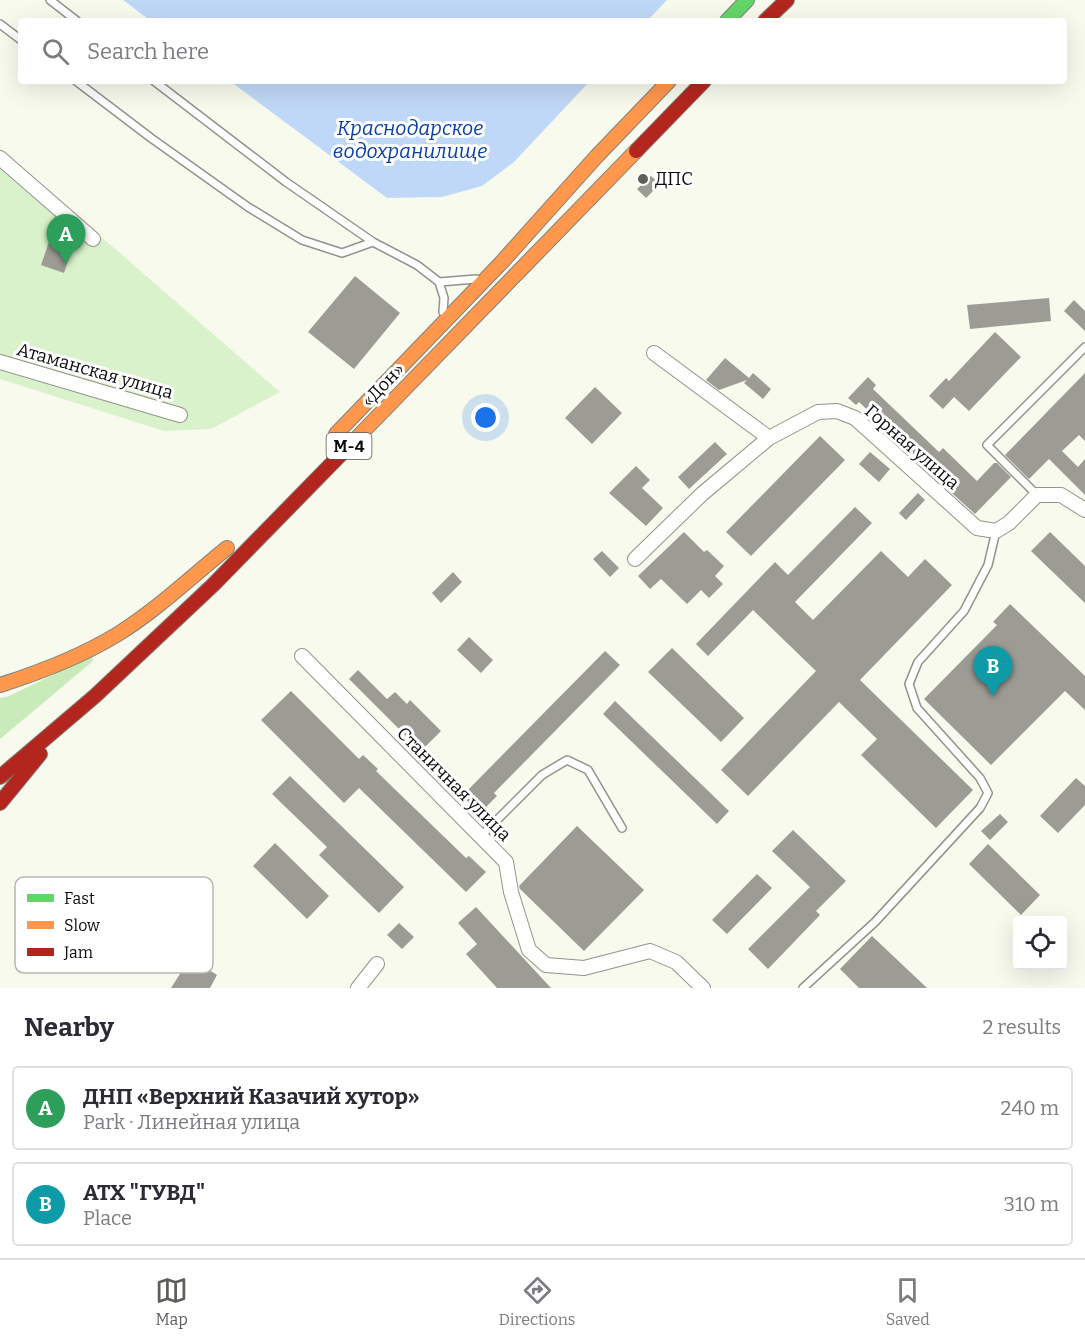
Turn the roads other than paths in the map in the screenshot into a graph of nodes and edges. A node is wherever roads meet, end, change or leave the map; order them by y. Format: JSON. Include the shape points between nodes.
{"nodes":[{"id":1,"x":50,"y":0,"type":"edge"},
{"id":2,"x":747,"y":0,"type":"edge"},
{"id":3,"x":787,"y":0,"type":"edge"},
{"id":4,"x":73,"y":18,"type":"edge"},
{"id":5,"x":730,"y":18,"type":"edge"},
{"id":6,"x":768,"y":18,"type":"edge"},
{"id":7,"x":0,"y":24,"type":"edge"},
{"id":8,"x":18,"y":37,"type":"edge"},
{"id":9,"x":80,"y":84,"type":"edge"},
{"id":10,"x":158,"y":84,"type":"edge"},
{"id":11,"x":666,"y":84,"type":"edge"},
{"id":12,"x":701,"y":84,"type":"edge"},
{"id":13,"x":0,"y":158,"type":"edge"},
{"id":14,"x":93,"y":239,"type":"dead end"},
{"id":15,"x":373,"y":242,"type":"junction"},
{"id":16,"x":485,"y":279,"type":"junction"},
{"id":17,"x":440,"y":282,"type":"junction"},
{"id":18,"x":443,"y":322,"type":"junction"},
{"id":19,"x":1085,"y":347,"type":"edge"},
{"id":20,"x":654,"y":353,"type":"dead end"},
{"id":21,"x":0,"y":362,"type":"edge"},
{"id":22,"x":180,"y":415,"type":"dead end"},
{"id":23,"x":769,"y":438,"type":"junction"},
{"id":24,"x":323,"y":448,"type":"dead end"},
{"id":25,"x":1037,"y":495,"type":"junction"},
{"id":26,"x":1085,"y":510,"type":"edge"},
{"id":27,"x":996,"y":531,"type":"junction"},
{"id":28,"x":634,"y":559,"type":"dead end"},
{"id":29,"x":127,"y":645,"type":"dead end"},
{"id":30,"x":302,"y":656,"type":"dead end"},
{"id":31,"x":0,"y":685,"type":"edge"},
{"id":32,"x":72,"y":716,"type":"junction"},
{"id":33,"x":0,"y":777,"type":"edge"},
{"id":34,"x":0,"y":803,"type":"edge"},
{"id":35,"x":622,"y":828,"type":"dead end"},
{"id":36,"x":481,"y":836,"type":"junction"},
{"id":37,"x":377,"y":964,"type":"dead end"},
{"id":38,"x":358,"y":988,"type":"edge"},
{"id":39,"x":703,"y":988,"type":"edge"},
{"id":40,"x":803,"y":988,"type":"edge"}],
"edges":[{"from":1,"to":4,"type":"lane"},
{"from":2,"to":5,"type":"main road"},
{"from":3,"to":6,"type":"main road"},
{"from":7,"to":8,"type":"lane"},
{"from":9,"to":15,"type":"lane","via":[[248,207],[302,240],[342,253]]},
{"from":10,"to":15,"type":"lane","via":[[286,182]]},
{"from":11,"to":16,"type":"main road","name":"«Дон»","number":"М-4"},
{"from":12,"to":32,"type":"main road","name":"«Дон»","number":"М-4","via":[[213,585]]},
{"from":13,"to":14,"type":"street"},
{"from":15,"to":17,"type":"lane"},
{"from":16,"to":17,"type":"lane"},
{"from":16,"to":18,"type":"main road","name":"«Дон»","number":"М-4"},
{"from":17,"to":18,"type":"lane"},
{"from":18,"to":24,"type":"main road","name":"«Дон»","number":"М-4"},
{"from":19,"to":25,"type":"lane","via":[[987,445]]},
{"from":20,"to":23,"type":"street"},
{"from":21,"to":22,"type":"street","name":"Атаманская улица"},
{"from":23,"to":27,"type":"street","name":"Горная улица","via":[[818,412],[837,411],[855,418],[977,528]]},
{"from":23,"to":28,"type":"street","name":"Горная улица","via":[[702,494]]},
{"from":25,"to":26,"type":"street","via":[[1061,495]]},
{"from":25,"to":27,"type":"street"},
{"from":27,"to":40,"type":"lane","via":[[988,566],[964,611],[918,662],[909,684],[916,708],[980,778],[988,793],[980,808],[875,922]]},
{"from":29,"to":31,"type":"main road","via":[[231,544],[118,634]]},
{"from":30,"to":36,"type":"street","name":"Станичная улица"},
{"from":32,"to":33,"type":"main road","name":"«Дон»","number":"М-4"},
{"from":32,"to":34,"type":"main road"},
{"from":35,"to":36,"type":"lane","via":[[588,770],[567,760],[542,775]]},
{"from":36,"to":39,"type":"street","name":"Станичная улица","via":[[506,862],[510,892],[529,950],[546,965],[584,968],[650,951],[676,962]]},
{"from":37,"to":38,"type":"street"}]}
